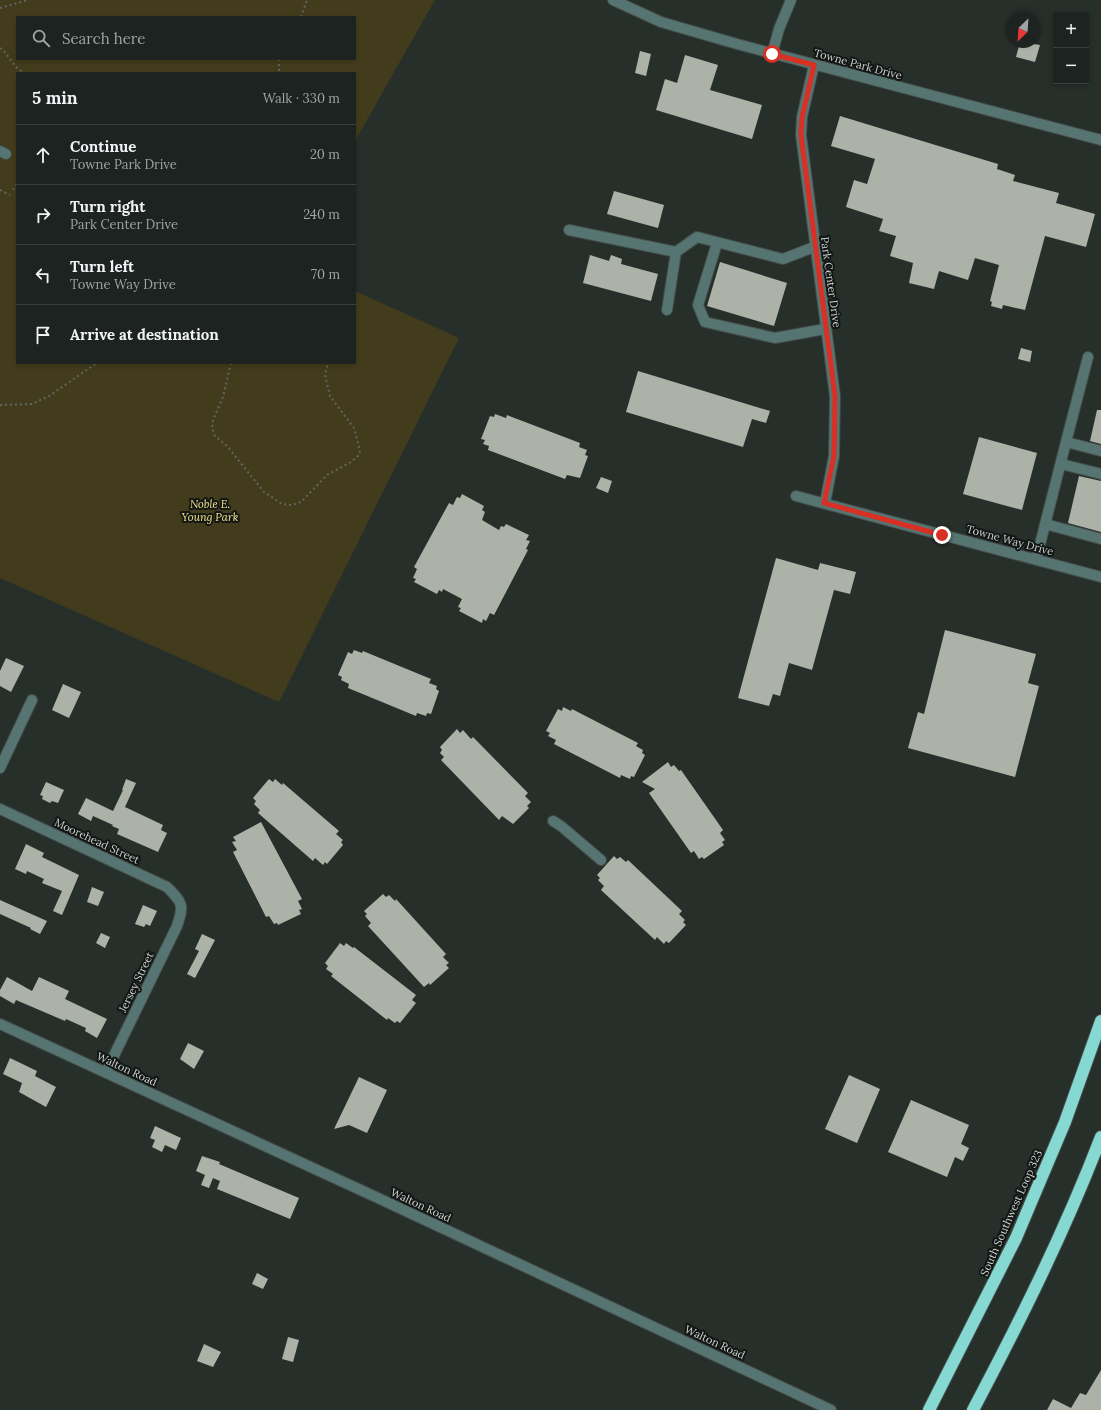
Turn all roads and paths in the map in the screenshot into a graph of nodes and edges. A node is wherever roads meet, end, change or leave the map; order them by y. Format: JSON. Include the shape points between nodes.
{"nodes":[{"id":1,"x":28,"y":0,"type":"edge"},
{"id":2,"x":307,"y":0,"type":"edge"},
{"id":3,"x":613,"y":0,"type":"edge"},
{"id":4,"x":791,"y":0,"type":"edge"},
{"id":5,"x":0,"y":8,"type":"edge"},
{"id":6,"x":301,"y":16,"type":"edge"},
{"id":7,"x":0,"y":48,"type":"edge"},
{"id":8,"x":772,"y":54,"type":"junction"},
{"id":9,"x":279,"y":60,"type":"edge"},
{"id":10,"x":814,"y":65,"type":"junction"},
{"id":11,"x":23,"y":72,"type":"edge"},
{"id":12,"x":279,"y":72,"type":"edge"},
{"id":13,"x":1101,"y":140,"type":"edge"},
{"id":14,"x":16,"y":186,"type":"edge"},
{"id":15,"x":0,"y":190,"type":"edge"},
{"id":16,"x":13,"y":190,"type":"dead end"},
{"id":17,"x":10,"y":195,"type":"dead end"},
{"id":18,"x":569,"y":230,"type":"dead end"},
{"id":19,"x":717,"y":243,"type":"junction"},
{"id":20,"x":814,"y":247,"type":"junction"},
{"id":21,"x":676,"y":252,"type":"junction"},
{"id":22,"x":667,"y":310,"type":"dead end"},
{"id":23,"x":825,"y":329,"type":"junction"},
{"id":24,"x":1088,"y":357,"type":"dead end"},
{"id":25,"x":96,"y":364,"type":"edge"},
{"id":26,"x":231,"y":364,"type":"edge"},
{"id":27,"x":328,"y":364,"type":"edge"},
{"id":28,"x":0,"y":405,"type":"edge"},
{"id":29,"x":1066,"y":442,"type":"junction"},
{"id":30,"x":1101,"y":451,"type":"edge"},
{"id":31,"x":1061,"y":464,"type":"junction"},
{"id":32,"x":1101,"y":474,"type":"edge"},
{"id":33,"x":796,"y":496,"type":"dead end"},
{"id":34,"x":824,"y":503,"type":"junction"},
{"id":35,"x":1045,"y":524,"type":"junction"},
{"id":36,"x":1101,"y":539,"type":"edge"},
{"id":37,"x":1036,"y":560,"type":"junction"},
{"id":38,"x":1101,"y":577,"type":"edge"},
{"id":39,"x":32,"y":700,"type":"dead end"},
{"id":40,"x":0,"y":768,"type":"edge"},
{"id":41,"x":0,"y":809,"type":"edge"},
{"id":42,"x":553,"y":821,"type":"dead end"},
{"id":43,"x":601,"y":860,"type":"dead end"},
{"id":44,"x":180,"y":901,"type":"joint"},
{"id":45,"x":1101,"y":1021,"type":"edge"},
{"id":46,"x":0,"y":1024,"type":"edge"},
{"id":47,"x":106,"y":1072,"type":"junction"},
{"id":48,"x":1101,"y":1137,"type":"edge"},
{"id":49,"x":831,"y":1410,"type":"edge"},
{"id":50,"x":929,"y":1410,"type":"edge"},
{"id":51,"x":973,"y":1410,"type":"edge"}],
"edges":[{"from":1,"to":5,"type":"path"},
{"from":2,"to":6,"type":"path"},
{"from":3,"to":8,"type":"street","name":"Towne Park Drive","via":[[661,22]]},
{"from":4,"to":8,"type":"street"},
{"from":7,"to":11,"type":"path"},
{"from":8,"to":10,"type":"street","name":"Towne Park Drive"},
{"from":9,"to":12,"type":"path"},
{"from":10,"to":13,"type":"street","name":"Towne Park Drive"},
{"from":10,"to":20,"type":"street","name":"Park Center Drive","via":[[800,126]]},
{"from":14,"to":16,"type":"path"},
{"from":15,"to":17,"type":"path"},
{"from":18,"to":21,"type":"street"},
{"from":19,"to":20,"type":"street","via":[[783,259]]},
{"from":19,"to":21,"type":"street","via":[[697,237]]},
{"from":19,"to":23,"type":"street","via":[[698,305],[705,322],[775,338]]},
{"from":20,"to":23,"type":"street","name":"Park Center Drive"},
{"from":21,"to":22,"type":"street"},
{"from":23,"to":34,"type":"street","name":"Park Center Drive","via":[[836,413],[834,456]]},
{"from":24,"to":29,"type":"street"},
{"from":25,"to":28,"type":"path","via":[[49,396],[32,404]]},
{"from":26,"to":27,"type":"path","via":[[223,397],[213,420],[215,436],[227,446],[264,492],[282,504],[292,505],[301,502],[327,475],[351,462],[360,451],[354,428],[330,396],[325,375]]},
{"from":29,"to":30,"type":"street"},
{"from":29,"to":31,"type":"street"},
{"from":31,"to":32,"type":"street"},
{"from":31,"to":35,"type":"street"},
{"from":33,"to":34,"type":"street","name":"Towne Way Drive"},
{"from":34,"to":37,"type":"street","name":"Towne Way Drive"},
{"from":35,"to":36,"type":"street"},
{"from":35,"to":37,"type":"street"},
{"from":37,"to":38,"type":"street","name":"Towne Way Drive"},
{"from":39,"to":40,"type":"street"},
{"from":41,"to":44,"type":"street","name":"Moorehead Street","via":[[167,887]]},
{"from":42,"to":43,"type":"street"},
{"from":44,"to":47,"type":"street","name":"Jersey Street","via":[[182,911],[176,926]]},
{"from":45,"to":50,"type":"highway","name":"South Southwest Loop 323","via":[[1062,1129],[1016,1238]]},
{"from":46,"to":47,"type":"street","name":"Walton Road"},
{"from":47,"to":49,"type":"street","name":"Walton Road"},
{"from":48,"to":51,"type":"highway","via":[[1035,1289]]}]}
